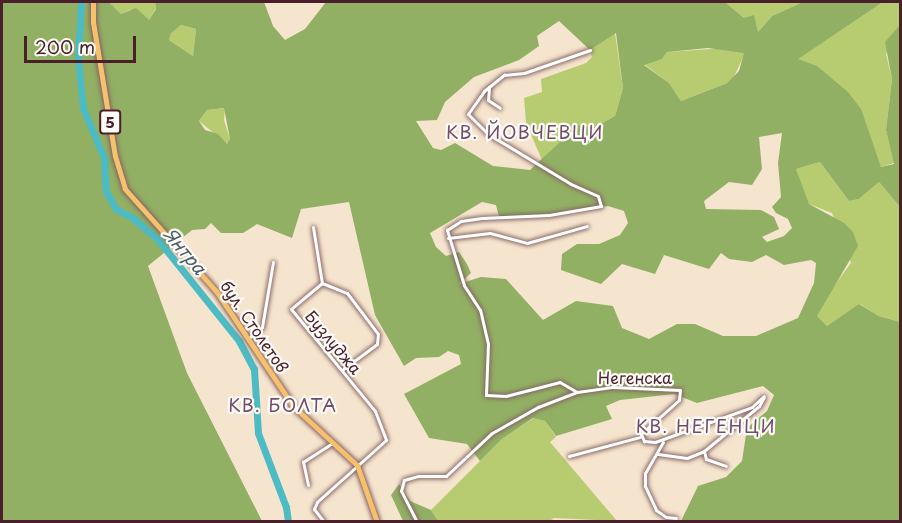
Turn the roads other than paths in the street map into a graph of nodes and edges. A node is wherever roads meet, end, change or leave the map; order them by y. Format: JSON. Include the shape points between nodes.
{"nodes":[{"id":1,"x":93,"y":2,"type":"edge"},
{"id":2,"x":590,"y":50,"type":"dead end"},
{"id":3,"x":490,"y":85,"type":"junction"},
{"id":4,"x":500,"y":108,"type":"dead end"},
{"id":5,"x":587,"y":226,"type":"dead end"},
{"id":6,"x":313,"y":227,"type":"dead end"},
{"id":7,"x":448,"y":238,"type":"junction"},
{"id":8,"x":273,"y":262,"type":"dead end"},
{"id":9,"x":322,"y":283,"type":"junction"},
{"id":10,"x":249,"y":338,"type":"junction"},
{"id":11,"x":342,"y":370,"type":"junction"},
{"id":12,"x":577,"y":392,"type":"junction"},
{"id":13,"x":640,"y":436,"type":"junction"},
{"id":14,"x":333,"y":442,"type":"junction"},
{"id":15,"x":663,"y":442,"type":"junction"},
{"id":16,"x":704,"y":451,"type":"junction"},
{"id":17,"x":658,"y":454,"type":"junction"},
{"id":18,"x":568,"y":456,"type":"dead end"},
{"id":19,"x":357,"y":465,"type":"junction"},
{"id":20,"x":726,"y":466,"type":"dead end"},
{"id":21,"x":308,"y":485,"type":"dead end"},
{"id":22,"x":676,"y":519,"type":"dead end"},
{"id":23,"x":324,"y":522,"type":"edge"},
{"id":24,"x":377,"y":522,"type":"edge"},
{"id":25,"x":417,"y":522,"type":"edge"}],
"edges":[{"from":1,"to":10,"type":"main road","name":"бул. Столетов","number":"5","via":[[93,22],[120,179],[216,291]]},
{"from":2,"to":3,"type":"street","via":[[524,73],[504,75]]},
{"from":3,"to":4,"type":"street","via":[[486,97]]},
{"from":3,"to":7,"type":"street","via":[[468,114],[474,124],[571,184],[598,196],[603,203],[549,215],[461,221],[447,230]]},
{"from":5,"to":7,"type":"street","via":[[528,243],[490,233]]},
{"from":6,"to":9,"type":"street","name":"Бузлуджа"},
{"from":7,"to":12,"type":"street","via":[[464,285],[480,310],[488,344],[486,395],[506,396],[560,382]]},
{"from":8,"to":10,"type":"street","via":[[262,327]]},
{"from":9,"to":11,"type":"street","name":"Бузлуджа","via":[[291,309]]},
{"from":9,"to":11,"type":"street","via":[[346,294],[378,334],[377,344]]},
{"from":10,"to":14,"type":"main road","name":"бул. Столетов","number":"5","via":[[287,398]]},
{"from":11,"to":19,"type":"street","name":"Бузлуджа","via":[[375,411],[386,440],[377,452]]},
{"from":12,"to":13,"type":"street","name":"Негенска","via":[[612,387],[680,390],[679,400]]},
{"from":12,"to":25,"type":"street","name":"Негенска","via":[[538,407],[492,434],[446,476],[407,478],[400,488]]},
{"from":13,"to":15,"type":"street","via":[[644,441]]},
{"from":13,"to":18,"type":"street"},
{"from":14,"to":19,"type":"main road","name":"бул. Столетов","number":"5"},
{"from":14,"to":21,"type":"street","via":[[303,462]]},
{"from":15,"to":16,"type":"street","via":[[722,415],[752,407],[764,396],[759,406]]},
{"from":15,"to":17,"type":"street"},
{"from":16,"to":17,"type":"street","via":[[687,458]]},
{"from":16,"to":20,"type":"street","via":[[706,459]]},
{"from":17,"to":22,"type":"street","via":[[645,473],[646,492],[661,514]]},
{"from":19,"to":23,"type":"street","via":[[314,506]]},
{"from":19,"to":24,"type":"main road","name":"бул. Столетов","number":"5"}]}
